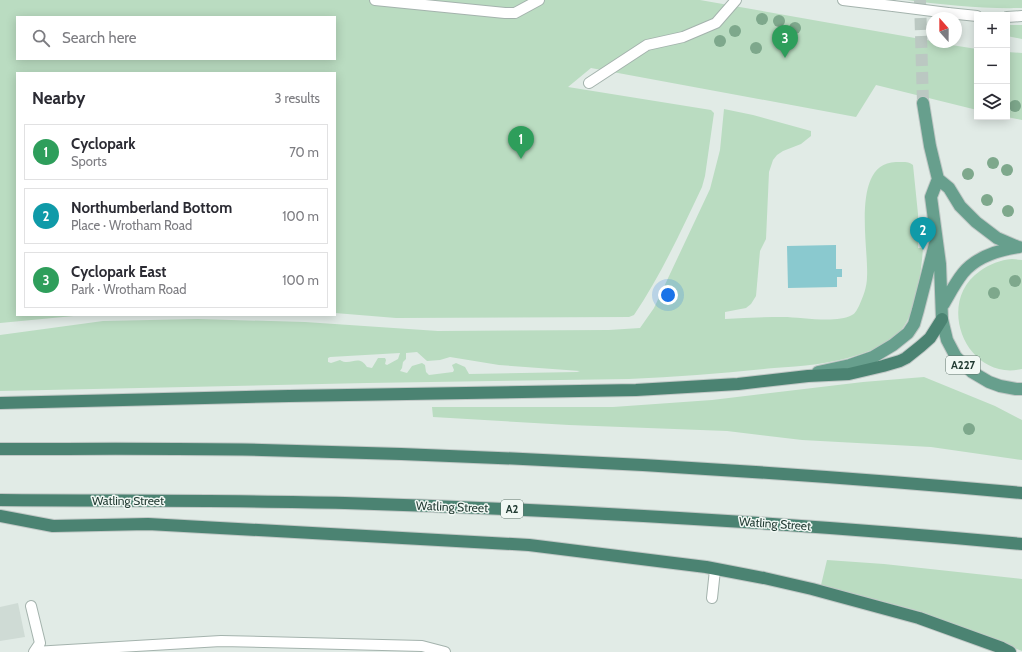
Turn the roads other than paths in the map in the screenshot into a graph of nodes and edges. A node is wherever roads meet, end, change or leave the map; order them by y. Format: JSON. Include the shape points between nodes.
{"nodes":[{"id":1,"x":375,"y":0,"type":"edge"},
{"id":2,"x":736,"y":0,"type":"edge"},
{"id":3,"x":843,"y":0,"type":"edge"},
{"id":4,"x":537,"y":1,"type":"edge"},
{"id":5,"x":974,"y":16,"type":"edge"},
{"id":6,"x":1022,"y":16,"type":"edge"},
{"id":7,"x":1010,"y":17,"type":"edge"},
{"id":8,"x":589,"y":83,"type":"dead end"},
{"id":9,"x":923,"y":103,"type":"tunnel mouth"},
{"id":10,"x":938,"y":178,"type":"junction"},
{"id":11,"x":937,"y":236,"type":"junction"},
{"id":12,"x":1021,"y":247,"type":"edge"},
{"id":13,"x":943,"y":305,"type":"junction"},
{"id":14,"x":942,"y":319,"type":"junction"},
{"id":15,"x":808,"y":376,"type":"junction"},
{"id":16,"x":1022,"y":389,"type":"edge"},
{"id":17,"x":0,"y":402,"type":"edge"},
{"id":18,"x":0,"y":449,"type":"edge"},
{"id":19,"x":1021,"y":493,"type":"edge"},
{"id":20,"x":0,"y":500,"type":"edge"},
{"id":21,"x":0,"y":516,"type":"edge"},
{"id":22,"x":1022,"y":544,"type":"edge"},
{"id":23,"x":715,"y":570,"type":"junction"},
{"id":24,"x":712,"y":598,"type":"dead end"},
{"id":25,"x":31,"y":606,"type":"dead end"},
{"id":26,"x":446,"y":652,"type":"edge"},
{"id":27,"x":1010,"y":652,"type":"edge"}],
"edges":[{"from":1,"to":4,"type":"lane","via":[[505,13],[515,13]]},
{"from":2,"to":8,"type":"lane","via":[[716,23],[683,37],[647,45]]},
{"from":3,"to":5,"type":"lane","bridge":true},
{"from":6,"to":7,"type":"lane"},
{"from":9,"to":10,"type":"main road","number":"A227"},
{"from":10,"to":11,"type":"main road","number":"A227","via":[[931,197]]},
{"from":10,"to":12,"type":"main road","number":"A227","via":[[976,222],[997,238]]},
{"from":11,"to":13,"type":"main road","number":"A227"},
{"from":11,"to":15,"type":"main road","via":[[918,310],[908,333],[893,345],[869,358]]},
{"from":12,"to":13,"type":"main road","number":"A227","via":[[991,254],[969,267]]},
{"from":13,"to":14,"type":"main road","number":"A227"},
{"from":14,"to":15,"type":"highway","via":[[930,338],[900,361],[849,374]]},
{"from":14,"to":16,"type":"main road","number":"A227","via":[[956,357],[967,368],[989,382],[1007,388]]},
{"from":15,"to":17,"type":"highway","via":[[738,384],[636,390]]},
{"from":18,"to":19,"type":"highway","via":[[255,450],[516,458],[769,473]]},
{"from":20,"to":22,"type":"highway","name":"Watling Street","number":"A2","via":[[320,503],[497,509],[809,526]]},
{"from":21,"to":23,"type":"highway","via":[[52,526],[148,524],[529,545]]},
{"from":23,"to":24,"type":"lane"},
{"from":23,"to":27,"type":"highway","via":[[812,589],[919,618]]},
{"from":25,"to":26,"type":"lane","via":[[40,643],[34,652],[221,641],[422,646]]}]}
